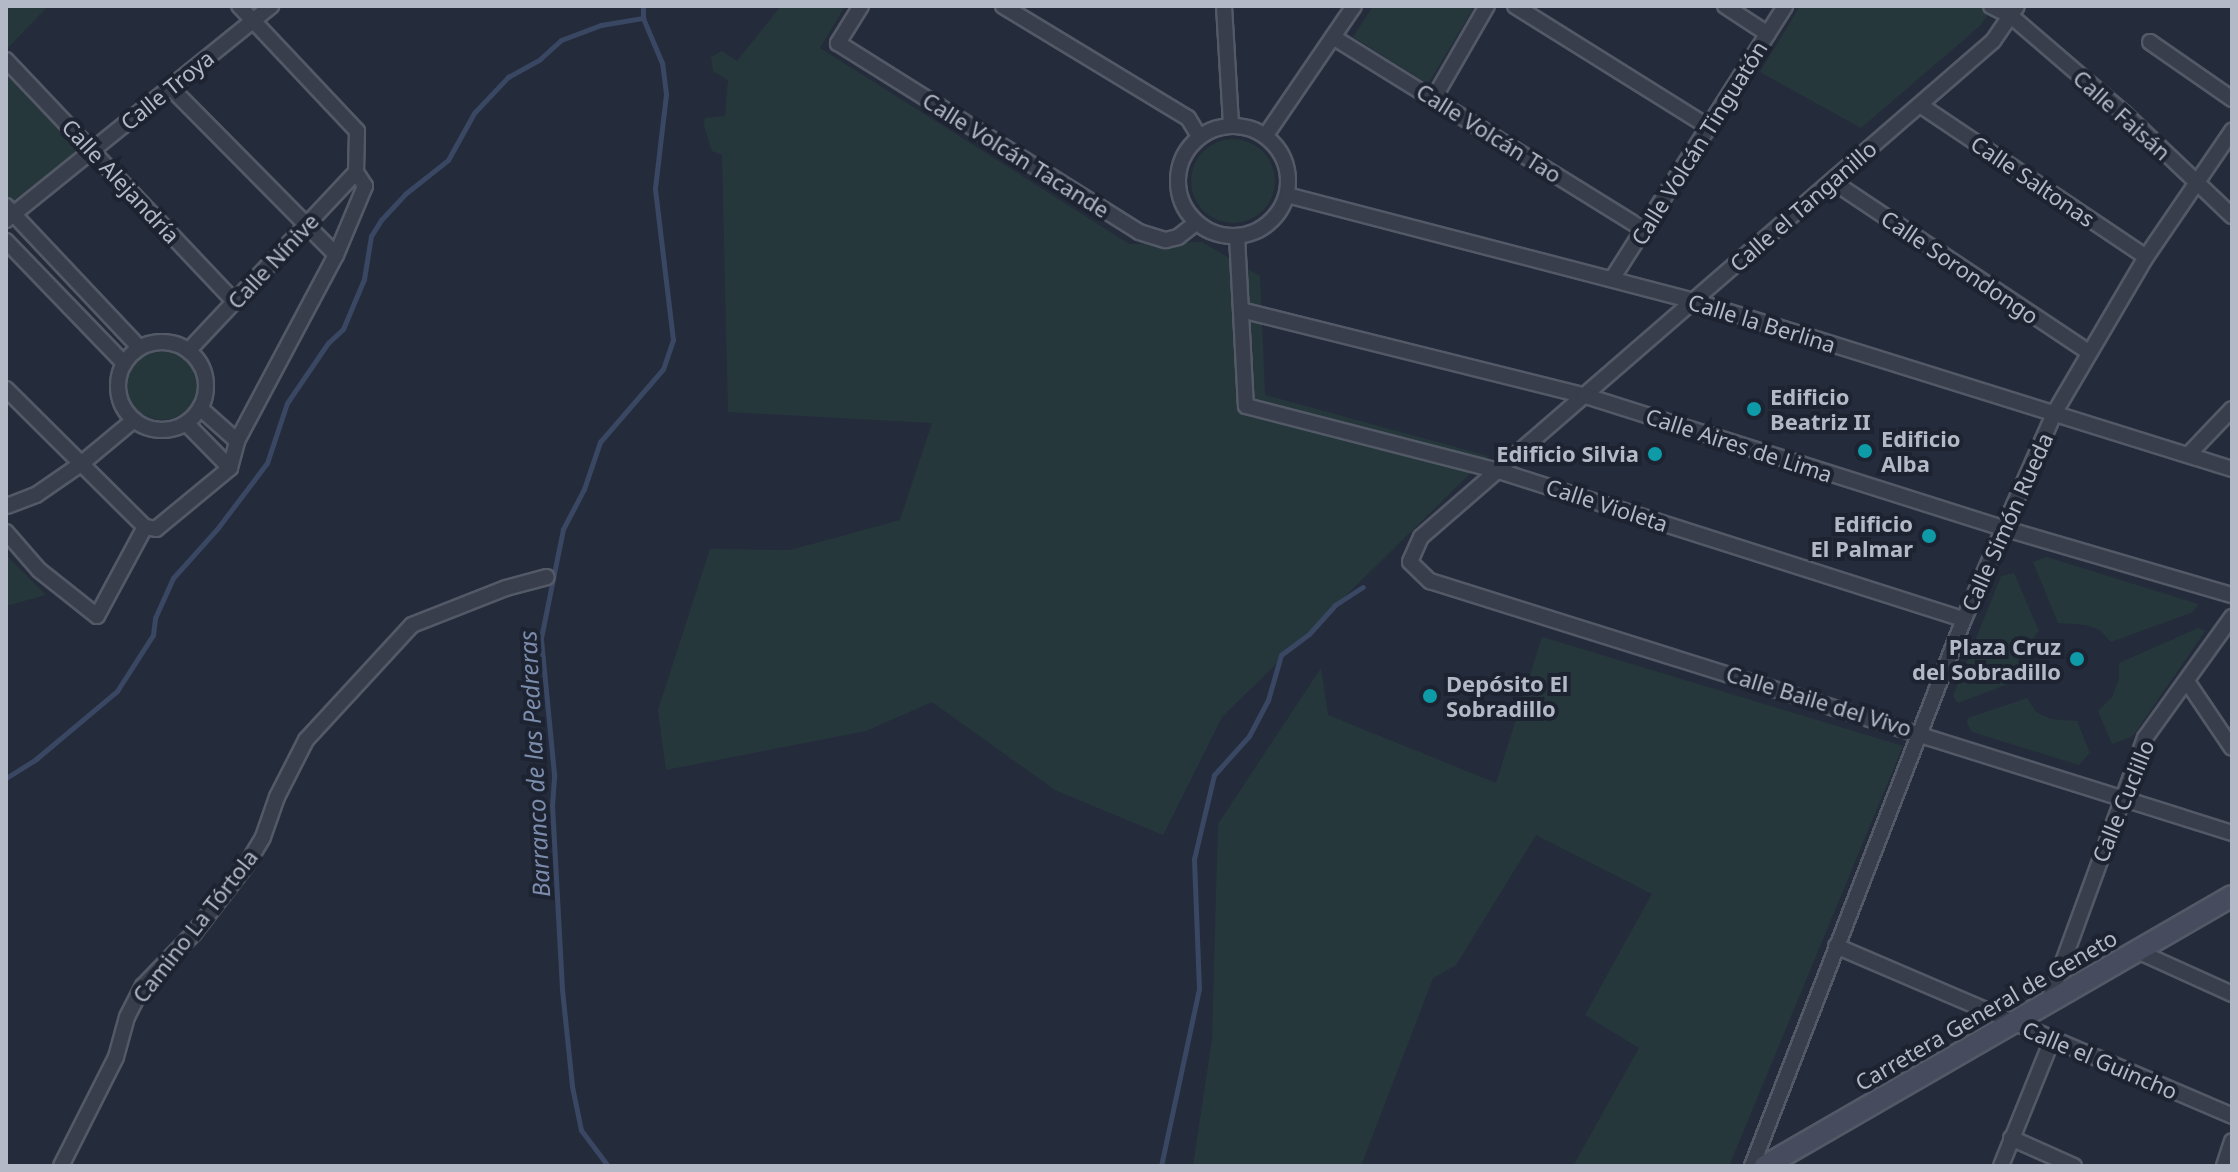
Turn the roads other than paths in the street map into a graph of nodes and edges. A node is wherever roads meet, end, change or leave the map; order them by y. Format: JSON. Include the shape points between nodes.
{"nodes":[{"id":1,"x":239,"y":6,"type":"edge"},
{"id":2,"x":271,"y":6,"type":"edge"},
{"id":3,"x":861,"y":6,"type":"edge"},
{"id":4,"x":1003,"y":6,"type":"edge"},
{"id":5,"x":1224,"y":6,"type":"edge"},
{"id":6,"x":1354,"y":6,"type":"edge"},
{"id":7,"x":1487,"y":6,"type":"edge"},
{"id":8,"x":1515,"y":6,"type":"edge"},
{"id":9,"x":1725,"y":6,"type":"edge"},
{"id":10,"x":1785,"y":6,"type":"edge"},
{"id":11,"x":1991,"y":6,"type":"edge"},
{"id":12,"x":2014,"y":11,"type":"edge"},
{"id":13,"x":253,"y":21,"type":"junction"},
{"id":14,"x":1768,"y":34,"type":"junction"},
{"id":15,"x":1333,"y":37,"type":"junction"},
{"id":16,"x":2150,"y":42,"type":"dead end"},
{"id":17,"x":6,"y":60,"type":"edge"},
{"id":18,"x":170,"y":87,"type":"junction"},
{"id":19,"x":1434,"y":98,"type":"junction"},
{"id":20,"x":2232,"y":99,"type":"edge"},
{"id":21,"x":1920,"y":105,"type":"junction"},
{"id":22,"x":1231,"y":125,"type":"junction"},
{"id":23,"x":1709,"y":127,"type":"junction"},
{"id":24,"x":2232,"y":131,"type":"edge"},
{"id":25,"x":1266,"y":135,"type":"junction"},
{"id":26,"x":1199,"y":136,"type":"junction"},
{"id":27,"x":93,"y":150,"type":"junction"},
{"id":28,"x":356,"y":172,"type":"junction"},
{"id":29,"x":1832,"y":181,"type":"junction"},
{"id":30,"x":2195,"y":183,"type":"junction"},
{"id":31,"x":1287,"y":195,"type":"junction"},
{"id":32,"x":9,"y":214,"type":"edge"},
{"id":33,"x":2232,"y":216,"type":"edge"},
{"id":34,"x":1196,"y":223,"type":"junction"},
{"id":35,"x":306,"y":227,"type":"junction"},
{"id":36,"x":1644,"y":230,"type":"junction"},
{"id":37,"x":1237,"y":236,"type":"junction"},
{"id":38,"x":6,"y":241,"type":"edge"},
{"id":39,"x":336,"y":255,"type":"junction"},
{"id":40,"x":2146,"y":257,"type":"junction"},
{"id":41,"x":1612,"y":279,"type":"junction"},
{"id":42,"x":1694,"y":301,"type":"junction"},
{"id":43,"x":235,"y":302,"type":"junction"},
{"id":44,"x":1241,"y":310,"type":"junction"},
{"id":45,"x":139,"y":347,"type":"junction"},
{"id":46,"x":189,"y":350,"type":"junction"},
{"id":47,"x":2088,"y":352,"type":"junction"},
{"id":48,"x":124,"y":363,"type":"junction"},
{"id":49,"x":6,"y":389,"type":"edge"},
{"id":50,"x":1583,"y":395,"type":"junction"},
{"id":51,"x":200,"y":408,"type":"junction"},
{"id":52,"x":2232,"y":409,"type":"edge"},
{"id":53,"x":2055,"y":412,"type":"junction"},
{"id":54,"x":134,"y":420,"type":"junction"},
{"id":55,"x":186,"y":423,"type":"junction"},
{"id":56,"x":237,"y":441,"type":"junction"},
{"id":57,"x":2189,"y":454,"type":"junction"},
{"id":58,"x":81,"y":464,"type":"junction"},
{"id":59,"x":230,"y":468,"type":"junction"},
{"id":60,"x":2232,"y":469,"type":"edge"},
{"id":61,"x":1499,"y":471,"type":"junction"},
{"id":62,"x":6,"y":506,"type":"edge"},
{"id":63,"x":6,"y":524,"type":"edge"},
{"id":64,"x":145,"y":527,"type":"junction"},
{"id":65,"x":2006,"y":529,"type":"junction"},
{"id":66,"x":6,"y":532,"type":"edge"},
{"id":67,"x":1410,"y":562,"type":"joint"},
{"id":68,"x":547,"y":577,"type":"dead end"},
{"id":69,"x":2232,"y":595,"type":"edge"},
{"id":70,"x":2232,"y":617,"type":"edge"},
{"id":71,"x":1964,"y":619,"type":"junction"},
{"id":72,"x":2188,"y":683,"type":"junction"},
{"id":73,"x":1920,"y":732,"type":"junction"},
{"id":74,"x":2232,"y":748,"type":"edge"},
{"id":75,"x":2123,"y":796,"type":"junction"},
{"id":76,"x":2232,"y":833,"type":"edge"},
{"id":77,"x":2232,"y":896,"type":"edge"},
{"id":78,"x":1836,"y":946,"type":"junction"},
{"id":79,"x":2135,"y":950,"type":"junction"},
{"id":80,"x":2232,"y":994,"type":"edge"},
{"id":81,"x":2048,"y":1003,"type":"junction"},
{"id":82,"x":2015,"y":1023,"type":"junction"},
{"id":83,"x":2052,"y":1040,"type":"junction"},
{"id":84,"x":2232,"y":1116,"type":"edge"},
{"id":85,"x":2011,"y":1138,"type":"junction"},
{"id":86,"x":2232,"y":1141,"type":"edge"},
{"id":87,"x":61,"y":1166,"type":"edge"},
{"id":88,"x":1752,"y":1166,"type":"edge"},
{"id":89,"x":1765,"y":1166,"type":"edge"},
{"id":90,"x":2001,"y":1166,"type":"edge"},
{"id":91,"x":2074,"y":1166,"type":"edge"},
{"id":92,"x":2224,"y":1166,"type":"edge"}],
"edges":[{"from":1,"to":13,"type":"street"},
{"from":2,"to":13,"type":"street","name":"Calle Troya"},
{"from":3,"to":34,"type":"street","name":"Calle Volcán Tacande","via":[[838,43],[1139,232],[1166,240]]},
{"from":4,"to":26,"type":"street","via":[[1188,118]]},
{"from":5,"to":22,"type":"street"},
{"from":6,"to":15,"type":"street"},
{"from":7,"to":19,"type":"street"},
{"from":8,"to":23,"type":"street"},
{"from":9,"to":14,"type":"street"},
{"from":10,"to":14,"type":"street","name":"Calle Volcán Tinguatón"},
{"from":11,"to":12,"type":"street","name":"Calle Faisán"},
{"from":12,"to":21,"type":"street","name":"Calle el Tanganillo","via":[[1993,41]]},
{"from":12,"to":30,"type":"street","name":"Calle Faisán"},
{"from":13,"to":18,"type":"street","name":"Calle Troya"},
{"from":13,"to":28,"type":"street","via":[[357,131]]},
{"from":14,"to":23,"type":"street","name":"Calle Volcán Tinguatón"},
{"from":15,"to":19,"type":"street","name":"Calle Volcán Tao"},
{"from":15,"to":25,"type":"street"},
{"from":16,"to":20,"type":"street"},
{"from":17,"to":27,"type":"street","name":"Calle Alejandría"},
{"from":18,"to":27,"type":"street","name":"Calle Troya"},
{"from":18,"to":35,"type":"street"},
{"from":19,"to":36,"type":"street","name":"Calle Volcán Tao"},
{"from":21,"to":29,"type":"street","name":"Calle el Tanganillo"},
{"from":21,"to":40,"type":"street","name":"Calle Saltonas"},
{"from":22,"to":25,"type":"street"},
{"from":22,"to":26,"type":"street"},
{"from":23,"to":36,"type":"street","name":"Calle Volcán Tinguatón"},
{"from":24,"to":30,"type":"street","name":"Calle Simón Rueda"},
{"from":25,"to":31,"type":"street","via":[[1285,162]]},
{"from":26,"to":34,"type":"street","via":[[1179,168],[1178,188]]},
{"from":27,"to":32,"type":"street","name":"Calle Troya"},
{"from":27,"to":43,"type":"street","name":"Calle Alejandría"},
{"from":28,"to":35,"type":"street","name":"Calle Nínive"},
{"from":28,"to":39,"type":"street","via":[[365,186]]},
{"from":29,"to":42,"type":"street","name":"Calle el Tanganillo"},
{"from":29,"to":47,"type":"street","name":"Calle Sorondongo"},
{"from":30,"to":33,"type":"street","name":"Calle Faisán"},
{"from":30,"to":40,"type":"street","name":"Calle Simón Rueda"},
{"from":31,"to":37,"type":"street","via":[[1277,216],[1259,230]]},
{"from":31,"to":41,"type":"street","name":"Calle la Berlina"},
{"from":32,"to":45,"type":"street"},
{"from":34,"to":37,"type":"street","via":[[1222,236]]},
{"from":35,"to":39,"type":"street"},
{"from":35,"to":43,"type":"street","name":"Calle Nínive"},
{"from":36,"to":41,"type":"street","name":"Calle Volcán Tinguatón"},
{"from":37,"to":44,"type":"street"},
{"from":38,"to":48,"type":"street"},
{"from":39,"to":56,"type":"street"},
{"from":40,"to":47,"type":"street","name":"Calle Simón Rueda"},
{"from":41,"to":42,"type":"street","name":"Calle la Berlina"},
{"from":42,"to":50,"type":"street","name":"Calle el Tanganillo"},
{"from":42,"to":53,"type":"street","name":"Calle la Berlina"},
{"from":43,"to":46,"type":"street","name":"Calle Nínive"},
{"from":44,"to":50,"type":"street","name":"Calle Aires de Lima"},
{"from":44,"to":61,"type":"street","name":"Calle Violeta","via":[[1246,406]]},
{"from":45,"to":46,"type":"street","via":[[174,342]]},
{"from":45,"to":48,"type":"street"},
{"from":46,"to":51,"type":"street","via":[[203,369],[206,390]]},
{"from":47,"to":53,"type":"street","name":"Calle Simón Rueda"},
{"from":48,"to":54,"type":"street","via":[[118,380],[120,401]]},
{"from":49,"to":58,"type":"street"},
{"from":50,"to":61,"type":"street","name":"Calle el Tanganillo"},
{"from":50,"to":65,"type":"street","name":"Calle Aires de Lima"},
{"from":51,"to":55,"type":"street"},
{"from":51,"to":56,"type":"street"},
{"from":52,"to":57,"type":"street"},
{"from":53,"to":57,"type":"street","name":"Calle la Berlina"},
{"from":53,"to":65,"type":"street","name":"Calle Simón Rueda"},
{"from":54,"to":55,"type":"street","via":[[156,430]]},
{"from":54,"to":58,"type":"street"},
{"from":55,"to":59,"type":"street"},
{"from":56,"to":59,"type":"street"},
{"from":57,"to":60,"type":"street","name":"Calle la Berlina"},
{"from":58,"to":62,"type":"street","via":[[36,495]]},
{"from":58,"to":64,"type":"street"},
{"from":59,"to":64,"type":"street","via":[[156,529]]},
{"from":61,"to":67,"type":"street","name":"Calle el Tanganillo","via":[[1421,537]]},
{"from":61,"to":71,"type":"street","name":"Calle Violeta"},
{"from":62,"to":63,"type":"street"},
{"from":64,"to":66,"type":"street","via":[[97,616],[39,570]]},
{"from":65,"to":69,"type":"street","name":"Calle Aires de Lima"},
{"from":65,"to":71,"type":"street","name":"Calle Simón Rueda"},
{"from":67,"to":73,"type":"street","name":"Calle Baile del Vivo","via":[[1430,581]]},
{"from":68,"to":87,"type":"street","name":"Camino La Tórtola","via":[[412,625],[306,740],[247,864],[194,933],[143,986],[116,1057]]},
{"from":70,"to":72,"type":"street","name":"Calle Cuclillo"},
{"from":71,"to":73,"type":"street","name":"Calle Simón Rueda"},
{"from":72,"to":74,"type":"street"},
{"from":72,"to":75,"type":"street","name":"Calle Cuclillo","via":[[2145,738]]},
{"from":73,"to":75,"type":"street","name":"Calle Baile del Vivo"},
{"from":73,"to":78,"type":"street","name":"Calle Simón Rueda"},
{"from":75,"to":76,"type":"street","name":"Calle Baile del Vivo"},
{"from":75,"to":81,"type":"street","name":"Calle Cuclillo"},
{"from":77,"to":79,"type":"main road","name":"Carretera General de Geneto"},
{"from":78,"to":82,"type":"street","name":"Calle el Guincho"},
{"from":78,"to":88,"type":"street","name":"Calle Simón Rueda"},
{"from":79,"to":80,"type":"street"},
{"from":79,"to":81,"type":"main road","name":"Carretera General de Geneto"},
{"from":81,"to":82,"type":"main road","name":"Carretera General de Geneto"},
{"from":82,"to":83,"type":"street","name":"Calle el Guincho"},
{"from":82,"to":89,"type":"main road","name":"Carretera General de Geneto"},
{"from":83,"to":84,"type":"street","name":"Calle el Guincho"},
{"from":83,"to":85,"type":"street"},
{"from":85,"to":90,"type":"street"},
{"from":85,"to":91,"type":"street"},
{"from":86,"to":92,"type":"street"}]}
